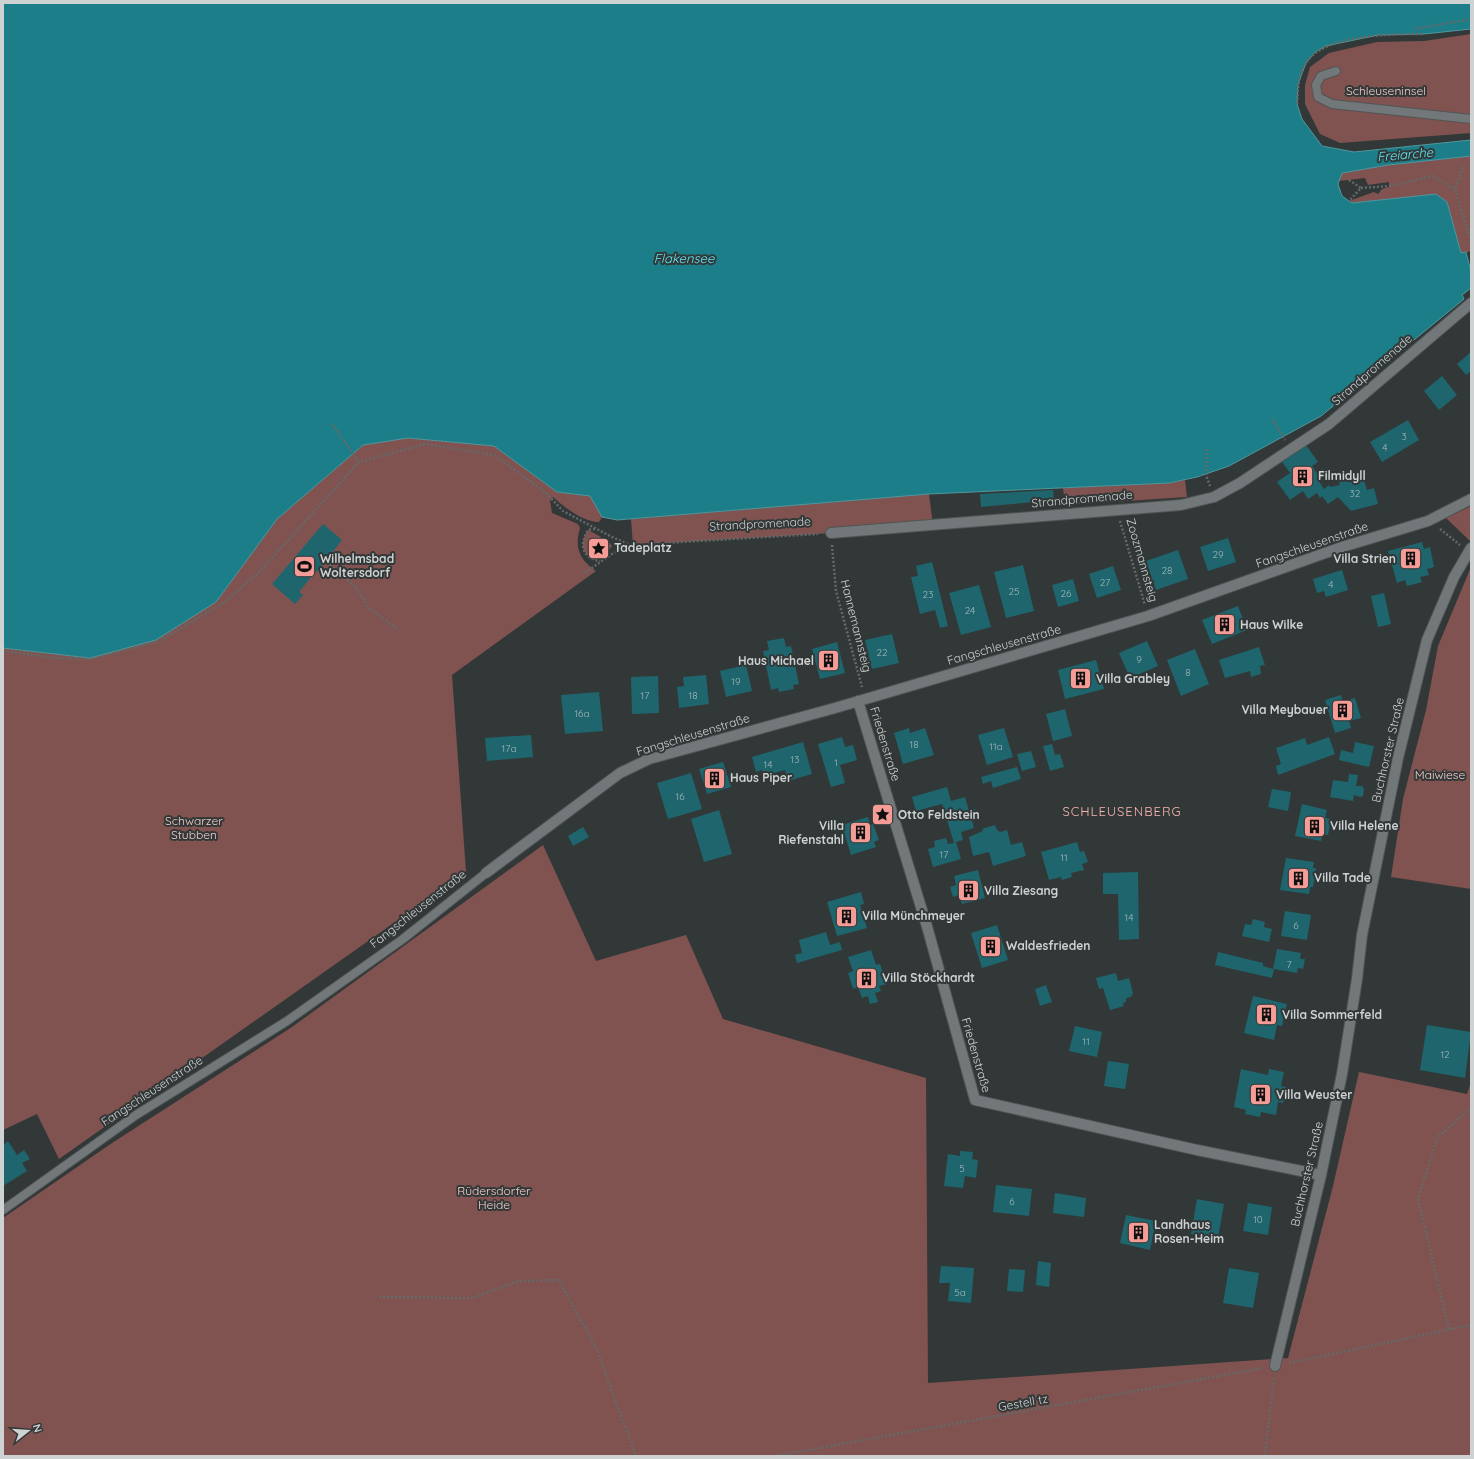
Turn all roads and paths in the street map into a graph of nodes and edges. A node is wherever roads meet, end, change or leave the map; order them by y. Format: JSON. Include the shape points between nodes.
{"nodes":[{"id":1,"x":1471,"y":19,"type":"edge"},
{"id":2,"x":1415,"y":29,"type":"dead end"},
{"id":3,"x":1424,"y":34,"type":"dead end"},
{"id":4,"x":1336,"y":71,"type":"dead end"},
{"id":5,"x":1297,"y":104,"type":"dead end"},
{"id":6,"x":1471,"y":119,"type":"edge"},
{"id":7,"x":1463,"y":167,"type":"dead end"},
{"id":8,"x":1349,"y":180,"type":"dead end"},
{"id":9,"x":1361,"y":188,"type":"junction"},
{"id":10,"x":1454,"y":189,"type":"junction"},
{"id":11,"x":1349,"y":201,"type":"dead end"},
{"id":12,"x":1471,"y":242,"type":"edge"},
{"id":13,"x":1471,"y":303,"type":"edge"},
{"id":14,"x":1272,"y":419,"type":"dead end"},
{"id":15,"x":332,"y":424,"type":"dead end"},
{"id":16,"x":1207,"y":449,"type":"dead end"},
{"id":17,"x":1290,"y":449,"type":"junction"},
{"id":18,"x":359,"y":462,"type":"junction"},
{"id":19,"x":1206,"y":475,"type":"dead end"},
{"id":20,"x":1471,"y":499,"type":"edge"},
{"id":21,"x":1119,"y":509,"type":"junction"},
{"id":22,"x":1428,"y":521,"type":"junction"},
{"id":23,"x":595,"y":528,"type":"junction"},
{"id":24,"x":831,"y":533,"type":"junction"},
{"id":25,"x":630,"y":545,"type":"junction"},
{"id":26,"x":1470,"y":550,"type":"edge"},
{"id":27,"x":600,"y":561,"type":"junction"},
{"id":28,"x":326,"y":562,"type":"dead end"},
{"id":29,"x":585,"y":573,"type":"dead end"},
{"id":30,"x":1148,"y":616,"type":"junction"},
{"id":31,"x":399,"y":630,"type":"dead end"},
{"id":32,"x":3,"y":651,"type":"edge"},
{"id":33,"x":862,"y":700,"type":"junction"},
{"id":34,"x":486,"y":873,"type":"joint"},
{"id":35,"x":1471,"y":1108,"type":"edge"},
{"id":36,"x":1321,"y":1175,"type":"junction"},
{"id":37,"x":3,"y":1210,"type":"edge"},
{"id":38,"x":379,"y":1297,"type":"dead end"},
{"id":39,"x":1471,"y":1325,"type":"edge"},
{"id":40,"x":1449,"y":1329,"type":"junction"},
{"id":41,"x":1275,"y":1366,"type":"junction"},
{"id":42,"x":636,"y":1456,"type":"edge"},
{"id":43,"x":775,"y":1456,"type":"edge"},
{"id":44,"x":1265,"y":1456,"type":"edge"}],
"edges":[{"from":1,"to":2,"type":"path"},
{"from":3,"to":5,"type":"path","via":[[1378,34],[1326,46],[1315,52],[1306,63],[1298,84]]},
{"from":4,"to":6,"type":"lane","via":[[1321,76],[1316,85],[1318,97],[1332,104]]},
{"from":7,"to":10,"type":"path"},
{"from":8,"to":9,"type":"path"},
{"from":9,"to":10,"type":"path","via":[[1390,186],[1433,176]]},
{"from":9,"to":11,"type":"path"},
{"from":10,"to":12,"type":"path"},
{"from":13,"to":17,"type":"street","name":"Strandpromenade","via":[[1329,424]]},
{"from":14,"to":17,"type":"path"},
{"from":15,"to":18,"type":"path"},
{"from":16,"to":19,"type":"path"},
{"from":17,"to":21,"type":"street","name":"Strandpromenade","via":[[1240,483],[1214,497],[1181,505]]},
{"from":18,"to":23,"type":"path","via":[[425,444],[494,455],[545,492],[563,511]]},
{"from":18,"to":32,"type":"path","via":[[258,573],[221,605],[157,642],[91,659],[56,658]]},
{"from":20,"to":22,"type":"street","name":"Fangschleusenstraße"},
{"from":21,"to":24,"type":"street","name":"Strandpromenade"},
{"from":21,"to":30,"type":"path","name":"Zoozmannsteig","via":[[1120,528]]},
{"from":22,"to":26,"type":"path"},
{"from":22,"to":30,"type":"street","name":"Fangschleusenstraße","via":[[1342,547]]},
{"from":23,"to":25,"type":"path"},
{"from":23,"to":27,"type":"path","via":[[588,530],[582,546],[585,554]]},
{"from":24,"to":25,"type":"path","name":"Strandpromenade"},
{"from":24,"to":33,"type":"path","name":"Hannemannsteig","via":[[836,591]]},
{"from":25,"to":27,"type":"path"},
{"from":26,"to":36,"type":"street","name":"Buchhorster Straße","via":[[1454,577],[1427,640],[1398,758],[1362,935],[1342,1074]]},
{"from":27,"to":29,"type":"path"},
{"from":28,"to":31,"type":"path","via":[[356,587],[369,608]]},
{"from":30,"to":33,"type":"street","name":"Fangschleusenstraße"},
{"from":33,"to":34,"type":"street","name":"Fangschleusenstraße","via":[[649,759],[620,773]]},
{"from":33,"to":36,"type":"street","name":"Friedenstraße","via":[[975,1100],[1159,1142]]},
{"from":34,"to":37,"type":"lane","name":"Fangschleusenstraße","via":[[403,939],[287,1021],[136,1115]]},
{"from":35,"to":40,"type":"path","via":[[1437,1138],[1418,1199]]},
{"from":36,"to":41,"type":"street","name":"Buchhorster Straße"},
{"from":38,"to":42,"type":"path","via":[[473,1298],[518,1281],[559,1280],[596,1348]]},
{"from":39,"to":40,"type":"path","name":"Gestell tz"},
{"from":40,"to":41,"type":"path","name":"Gestell tz"},
{"from":41,"to":43,"type":"path","name":"Gestell tz"},
{"from":41,"to":44,"type":"path"}]}
